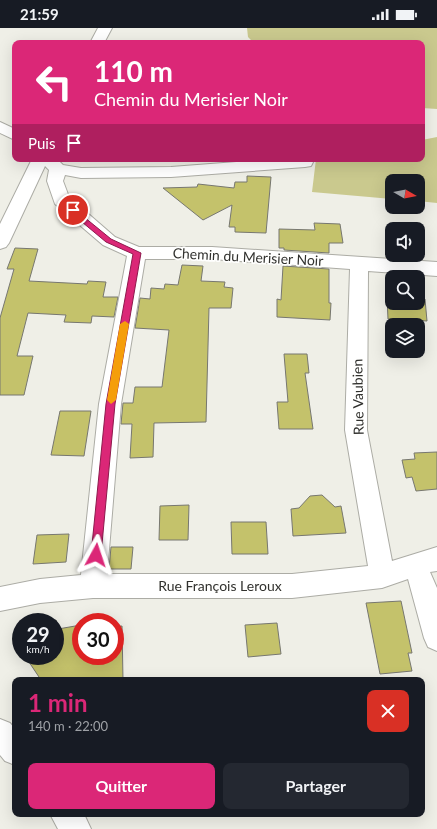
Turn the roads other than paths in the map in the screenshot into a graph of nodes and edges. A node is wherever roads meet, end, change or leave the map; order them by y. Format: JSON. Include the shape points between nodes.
{"nodes":[{"id":1,"x":105,"y":28,"type":"edge"},
{"id":2,"x":99,"y":40,"type":"edge"},
{"id":3,"x":0,"y":127,"type":"edge"},
{"id":4,"x":12,"y":133,"type":"edge"},
{"id":5,"x":39,"y":162,"type":"edge"},
{"id":6,"x":305,"y":162,"type":"dead end"},
{"id":7,"x":53,"y":164,"type":"edge"},
{"id":8,"x":0,"y":243,"type":"edge"},
{"id":9,"x":137,"y":253,"type":"junction"},
{"id":10,"x":359,"y":264,"type":"junction"},
{"id":11,"x":437,"y":269,"type":"edge"},
{"id":12,"x":426,"y":562,"type":"edge"},
{"id":13,"x":382,"y":576,"type":"junction"},
{"id":14,"x":93,"y":586,"type":"junction"},
{"id":15,"x":0,"y":599,"type":"edge"},
{"id":16,"x":437,"y":638,"type":"edge"},
{"id":17,"x":0,"y":733,"type":"edge"},
{"id":18,"x":12,"y":747,"type":"edge"},
{"id":19,"x":67,"y":817,"type":"edge"},
{"id":20,"x":76,"y":829,"type":"edge"}],
"edges":[{"from":1,"to":2,"type":"street"},
{"from":3,"to":4,"type":"street"},
{"from":5,"to":8,"type":"street"},
{"from":6,"to":7,"type":"street","via":[[171,172],[81,173]]},
{"from":7,"to":9,"type":"street","name":"Chemin du Merisier Noir","via":[[61,200],[108,241]]},
{"from":9,"to":10,"type":"street","name":"Chemin du Merisier Noir","via":[[212,252]]},
{"from":9,"to":14,"type":"street","via":[[110,404]]},
{"from":10,"to":11,"type":"street","name":"Chemin du Merisier Noir"},
{"from":10,"to":13,"type":"street","name":"Rue Vaubien","via":[[356,430]]},
{"from":12,"to":13,"type":"street","name":"Rue François Leroux"},
{"from":12,"to":16,"type":"street","via":[[424,587]]},
{"from":13,"to":14,"type":"street","name":"Rue François Leroux","via":[[292,586]]},
{"from":14,"to":15,"type":"street","name":"Rue François Leroux","via":[[40,591]]},
{"from":17,"to":18,"type":"street"},
{"from":19,"to":20,"type":"street"}]}
